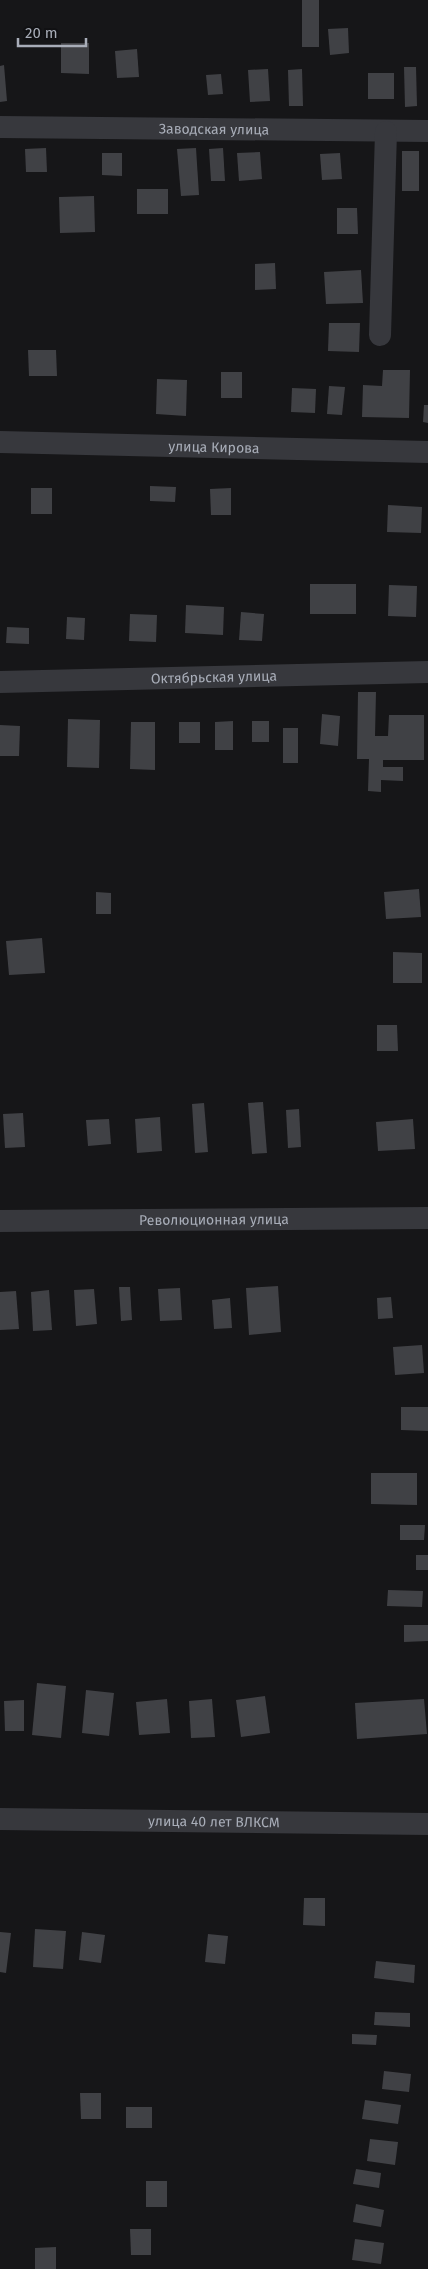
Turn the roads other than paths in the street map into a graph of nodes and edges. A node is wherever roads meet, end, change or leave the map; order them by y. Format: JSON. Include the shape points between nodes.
{"nodes":[{"id":1,"x":0,"y":127,"type":"edge"},
{"id":2,"x":428,"y":131,"type":"edge"},
{"id":3,"x":386,"y":132,"type":"junction"},
{"id":4,"x":380,"y":335,"type":"dead end"},
{"id":5,"x":0,"y":442,"type":"edge"},
{"id":6,"x":428,"y":452,"type":"edge"},
{"id":7,"x":428,"y":672,"type":"edge"},
{"id":8,"x":0,"y":682,"type":"edge"},
{"id":9,"x":428,"y":1218,"type":"edge"},
{"id":10,"x":0,"y":1221,"type":"edge"},
{"id":11,"x":0,"y":1819,"type":"edge"},
{"id":12,"x":428,"y":1824,"type":"edge"}],
"edges":[{"from":1,"to":3,"type":"street","name":"Заводская улица"},
{"from":2,"to":3,"type":"street","name":"Заводская улица"},
{"from":3,"to":4,"type":"street"},
{"from":5,"to":6,"type":"street","name":"улица Кирова"},
{"from":7,"to":8,"type":"street","name":"Октябрьская улица"},
{"from":9,"to":10,"type":"street","name":"Революционная улица"},
{"from":11,"to":12,"type":"street","name":"улица 40 лет ВЛКСМ"}]}
